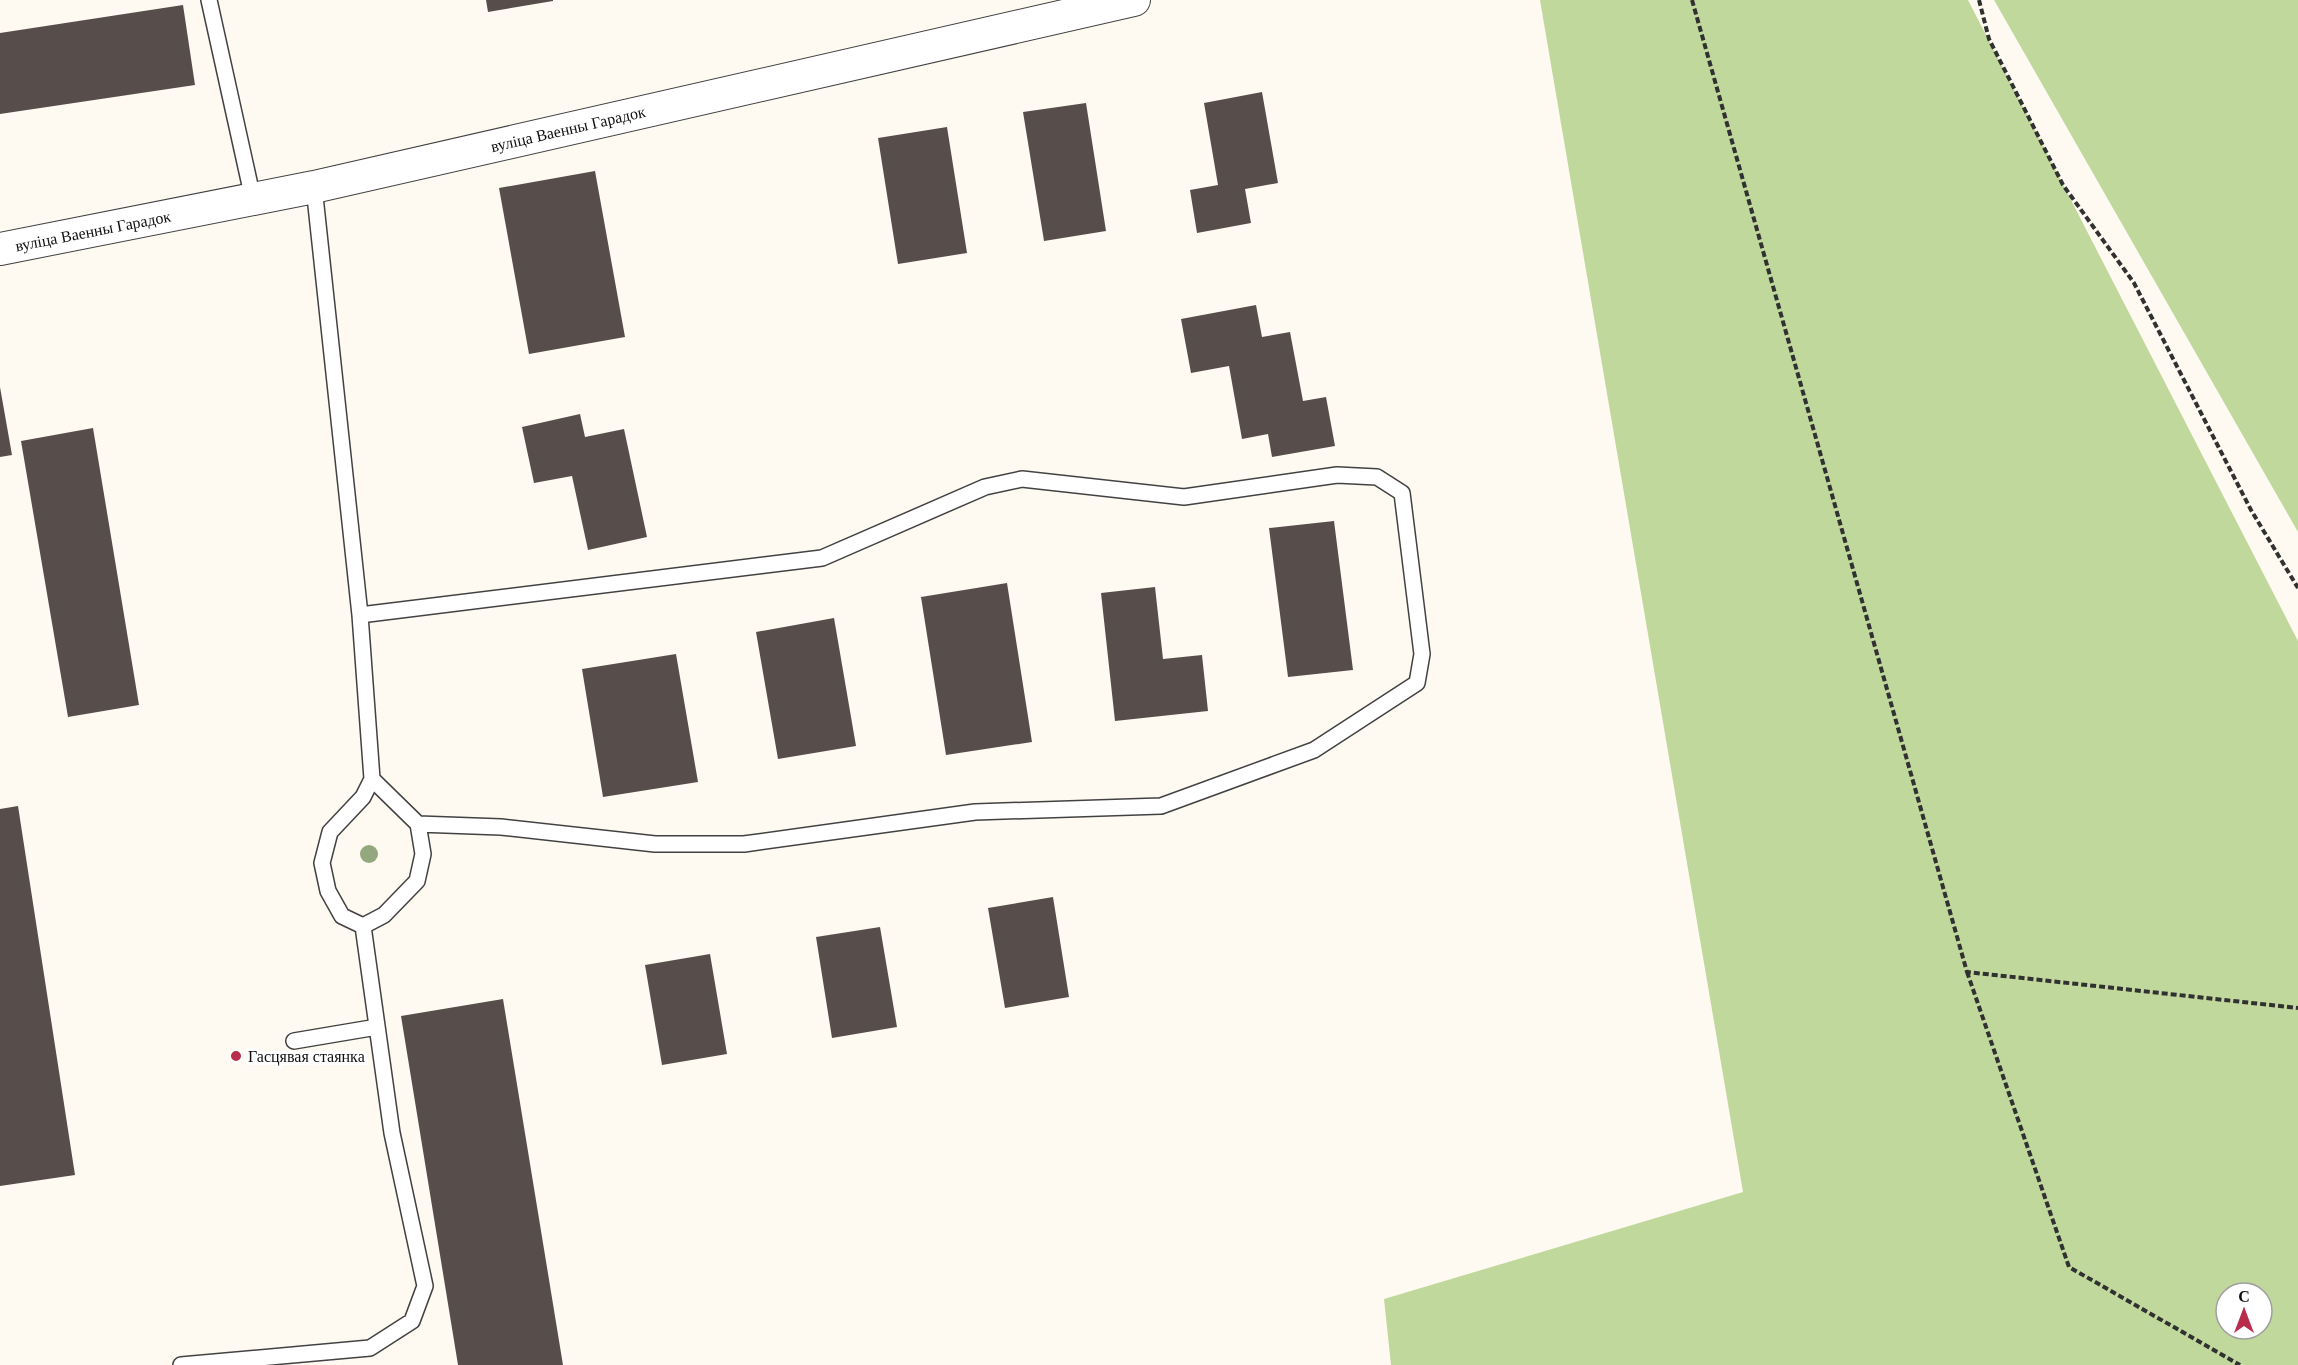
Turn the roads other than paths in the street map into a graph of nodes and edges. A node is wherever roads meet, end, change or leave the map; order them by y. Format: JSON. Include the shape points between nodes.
{"nodes":[{"id":1,"x":209,"y":0,"type":"edge"},
{"id":2,"x":1134,"y":0,"type":"edge"},
{"id":3,"x":314,"y":187,"type":"junction"},
{"id":4,"x":253,"y":200,"type":"junction"},
{"id":5,"x":0,"y":249,"type":"edge"},
{"id":6,"x":360,"y":615,"type":"junction"},
{"id":7,"x":372,"y":779,"type":"junction"},
{"id":8,"x":418,"y":825,"type":"junction"},
{"id":9,"x":363,"y":926,"type":"junction"},
{"id":10,"x":378,"y":1027,"type":"junction"},
{"id":11,"x":294,"y":1041,"type":"dead end"},
{"id":12,"x":181,"y":1365,"type":"edge"}],
"edges":[{"from":1,"to":4,"type":"lane"},
{"from":2,"to":3,"type":"street","name":"вуліца Ваенны Гарадок"},
{"from":3,"to":4,"type":"street","name":"вуліца Ваенны Гарадок"},
{"from":3,"to":6,"type":"lane"},
{"from":4,"to":5,"type":"street","name":"вуліца Ваенны Гарадок"},
{"from":6,"to":7,"type":"lane"},
{"from":6,"to":8,"type":"lane","via":[[822,558],[985,487],[1022,479],[1184,497],[1337,475],[1377,477],[1402,493],[1422,654],[1417,683],[1314,750],[1161,806],[975,812],[744,844],[655,844],[501,827]]},
{"from":7,"to":8,"type":"lane"},
{"from":7,"to":9,"type":"lane","via":[[363,797],[330,832],[322,863],[328,891],[342,916]]},
{"from":8,"to":9,"type":"lane","via":[[423,854],[417,881],[384,915]]},
{"from":9,"to":10,"type":"lane"},
{"from":10,"to":11,"type":"lane"},
{"from":10,"to":12,"type":"lane","via":[[392,1133],[425,1286],[412,1321],[370,1348]]}]}
